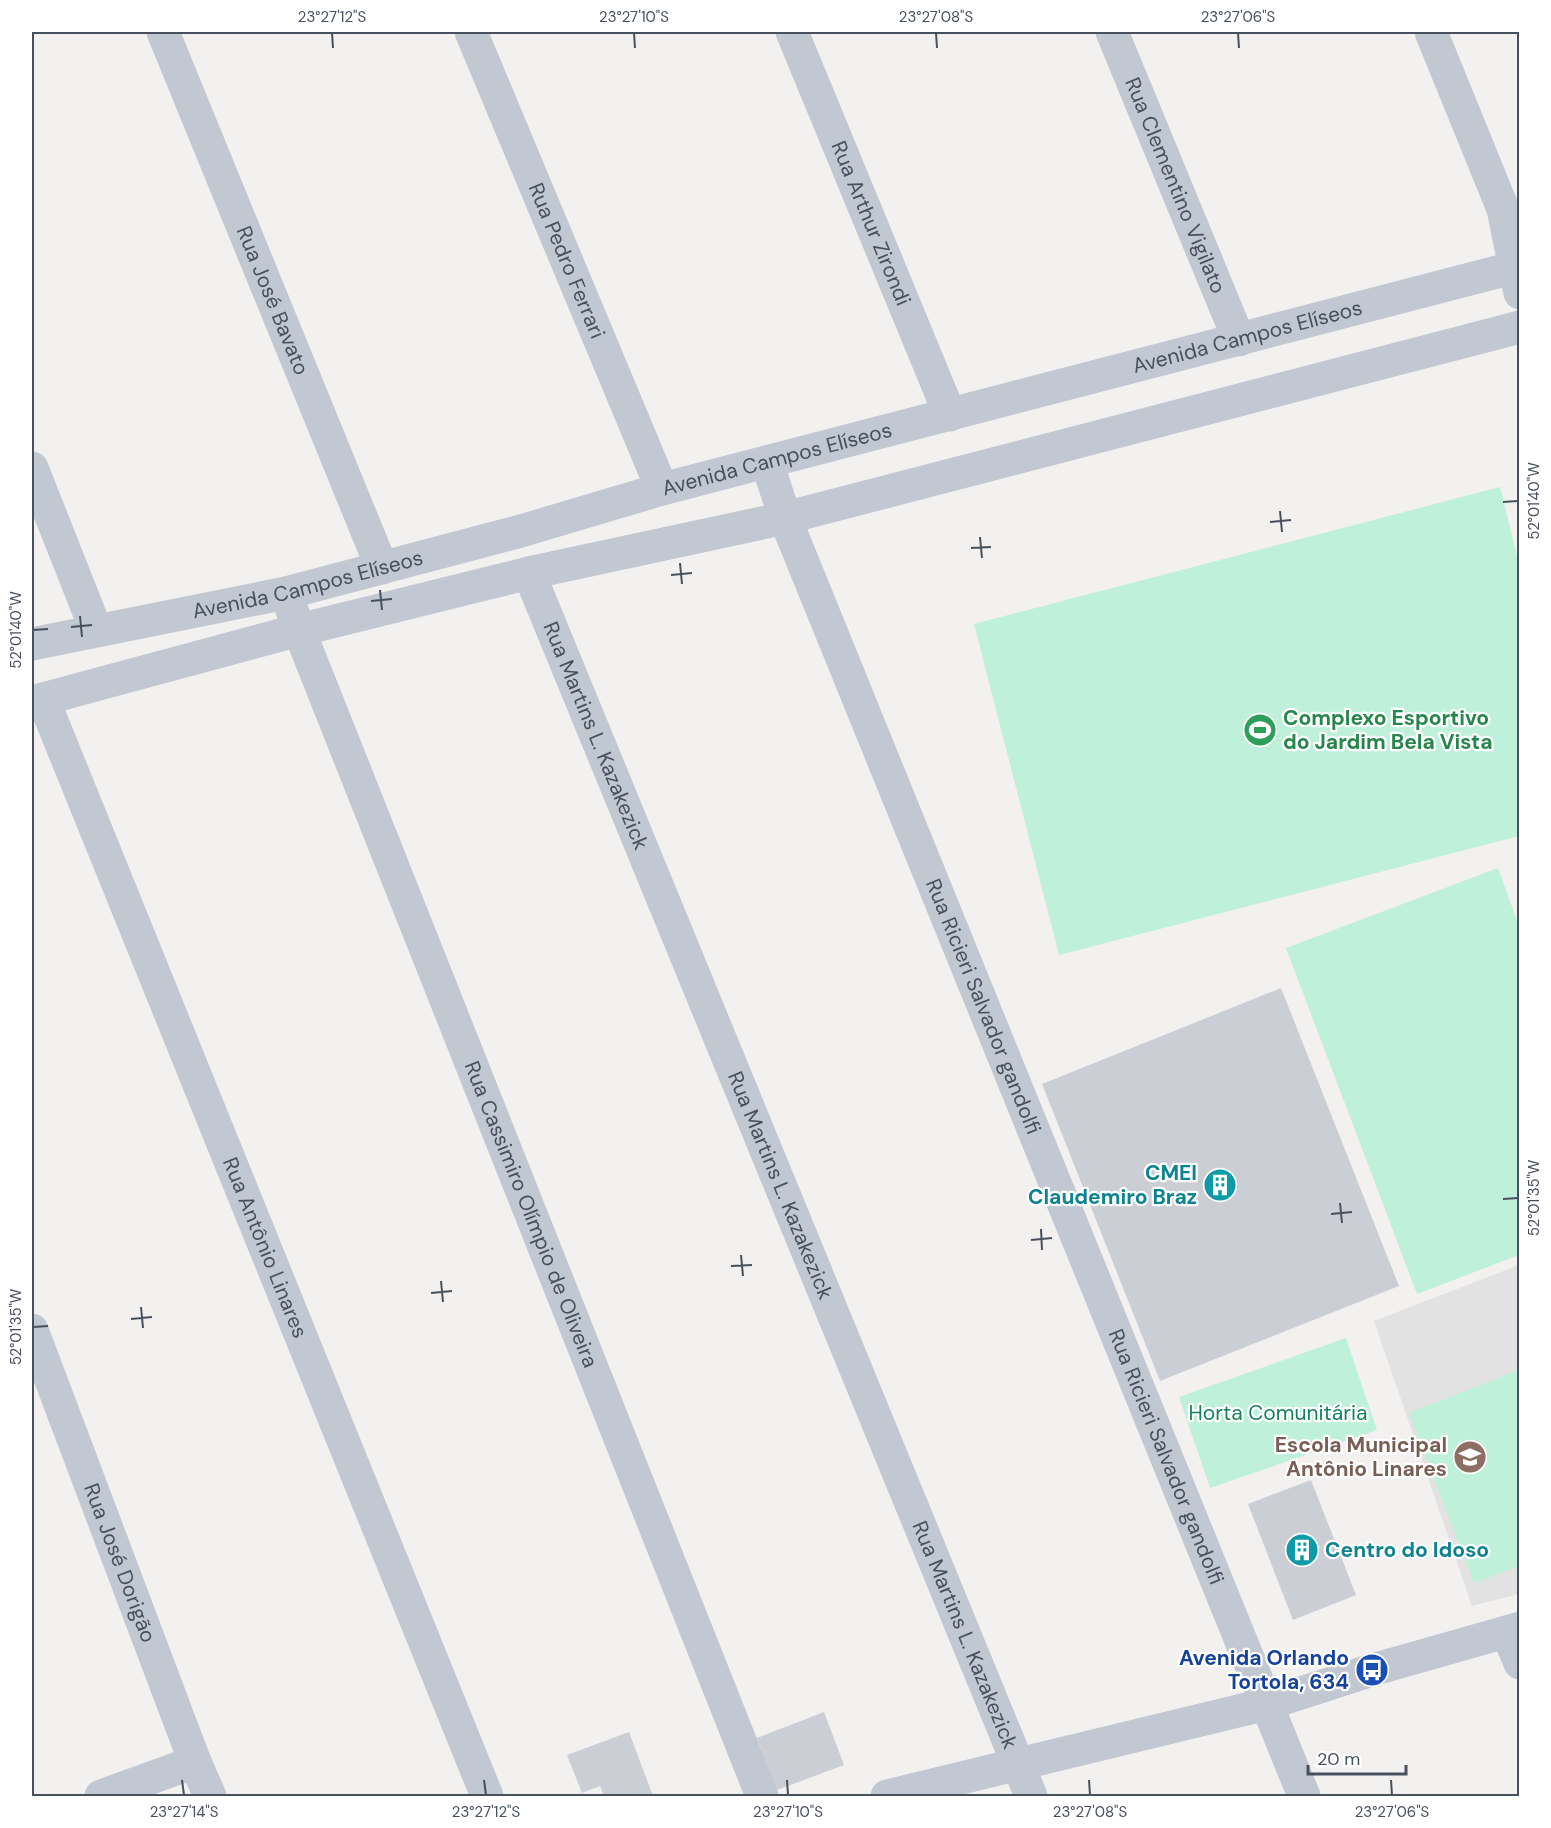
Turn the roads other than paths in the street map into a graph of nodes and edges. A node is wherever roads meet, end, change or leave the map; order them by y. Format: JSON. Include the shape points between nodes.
{"nodes":[{"id":1,"x":163,"y":32,"type":"edge"},
{"id":2,"x":471,"y":32,"type":"edge"},
{"id":3,"x":792,"y":32,"type":"edge"},
{"id":4,"x":1112,"y":32,"type":"edge"},
{"id":5,"x":1431,"y":32,"type":"edge"},
{"id":6,"x":1518,"y":276,"type":"edge"},
{"id":7,"x":1520,"y":327,"type":"edge"},
{"id":8,"x":1239,"y":340,"type":"junction"},
{"id":9,"x":950,"y":415,"type":"junction"},
{"id":10,"x":767,"y":462,"type":"junction"},
{"id":11,"x":32,"y":468,"type":"edge"},
{"id":12,"x":662,"y":489,"type":"junction"},
{"id":13,"x":785,"y":518,"type":"junction"},
{"id":14,"x":382,"y":568,"type":"junction"},
{"id":15,"x":529,"y":573,"type":"junction"},
{"id":16,"x":286,"y":593,"type":"junction"},
{"id":17,"x":96,"y":630,"type":"junction"},
{"id":18,"x":299,"y":630,"type":"junction"},
{"id":19,"x":32,"y":644,"type":"edge"},
{"id":20,"x":37,"y":700,"type":"edge"},
{"id":21,"x":32,"y":1330,"type":"edge"},
{"id":22,"x":1513,"y":1630,"type":"edge"},
{"id":23,"x":1520,"y":1663,"type":"edge"},
{"id":24,"x":1267,"y":1704,"type":"junction"},
{"id":25,"x":195,"y":1762,"type":"junction"},
{"id":26,"x":1017,"y":1764,"type":"junction"},
{"id":27,"x":101,"y":1797,"type":"edge"},
{"id":28,"x":210,"y":1797,"type":"edge"},
{"id":29,"x":487,"y":1797,"type":"edge"},
{"id":30,"x":762,"y":1797,"type":"edge"},
{"id":31,"x":887,"y":1797,"type":"edge"},
{"id":32,"x":1031,"y":1797,"type":"edge"},
{"id":33,"x":1304,"y":1797,"type":"edge"}],
"edges":[{"from":1,"to":14,"type":"street","name":"Rua José Bavato"},
{"from":2,"to":12,"type":"street","name":"Rua Pedro Ferrari"},
{"from":3,"to":9,"type":"street","name":"Rua Arthur Zirondi"},
{"from":4,"to":8,"type":"street","name":"Rua Clementino Vigilato"},
{"from":5,"to":6,"type":"street","via":[[1503,209]]},
{"from":6,"to":8,"type":"street","name":"Avenida Campos Elíseos"},
{"from":7,"to":13,"type":"street","name":"Avenida Campos Elíseos"},
{"from":8,"to":9,"type":"street","name":"Avenida Campos Elíseos"},
{"from":9,"to":10,"type":"street","name":"Avenida Campos Elíseos"},
{"from":10,"to":12,"type":"street","name":"Avenida Campos Elíseos"},
{"from":10,"to":13,"type":"street","name":"Rua Ricieri Salvador gandolfi"},
{"from":11,"to":17,"type":"street"},
{"from":12,"to":14,"type":"street","name":"Avenida Campos Elíseos"},
{"from":13,"to":15,"type":"street","name":"Avenida Campos Elíseos"},
{"from":13,"to":24,"type":"street","name":"Rua Ricieri Salvador gandolfi"},
{"from":14,"to":16,"type":"street","name":"Avenida Campos Elíseos"},
{"from":15,"to":18,"type":"street","name":"Avenida Campos Elíseos"},
{"from":15,"to":26,"type":"street","name":"Rua Martins L. Kazakezick"},
{"from":16,"to":17,"type":"street","name":"Avenida Campos Elíseos"},
{"from":16,"to":18,"type":"street","name":"Rua Cassimiro Olímpio de Oliveira"},
{"from":17,"to":19,"type":"street","name":"Avenida Campos Elíseos"},
{"from":18,"to":20,"type":"street","name":"Avenida Campos Elíseos"},
{"from":18,"to":30,"type":"street","name":"Rua Cassimiro Olímpio de Oliveira"},
{"from":20,"to":29,"type":"street","name":"Rua Antônio Linares"},
{"from":21,"to":25,"type":"street","name":"Rua José Dorigão"},
{"from":22,"to":23,"type":"street"},
{"from":22,"to":24,"type":"street"},
{"from":24,"to":26,"type":"street"},
{"from":24,"to":33,"type":"street","name":"Rua Ricieri Salvador gandolfi"},
{"from":25,"to":27,"type":"street"},
{"from":25,"to":28,"type":"street","name":"Rua José Dorigão"},
{"from":26,"to":31,"type":"street"},
{"from":26,"to":32,"type":"street","name":"Rua Martins L. Kazakezick"}]}
